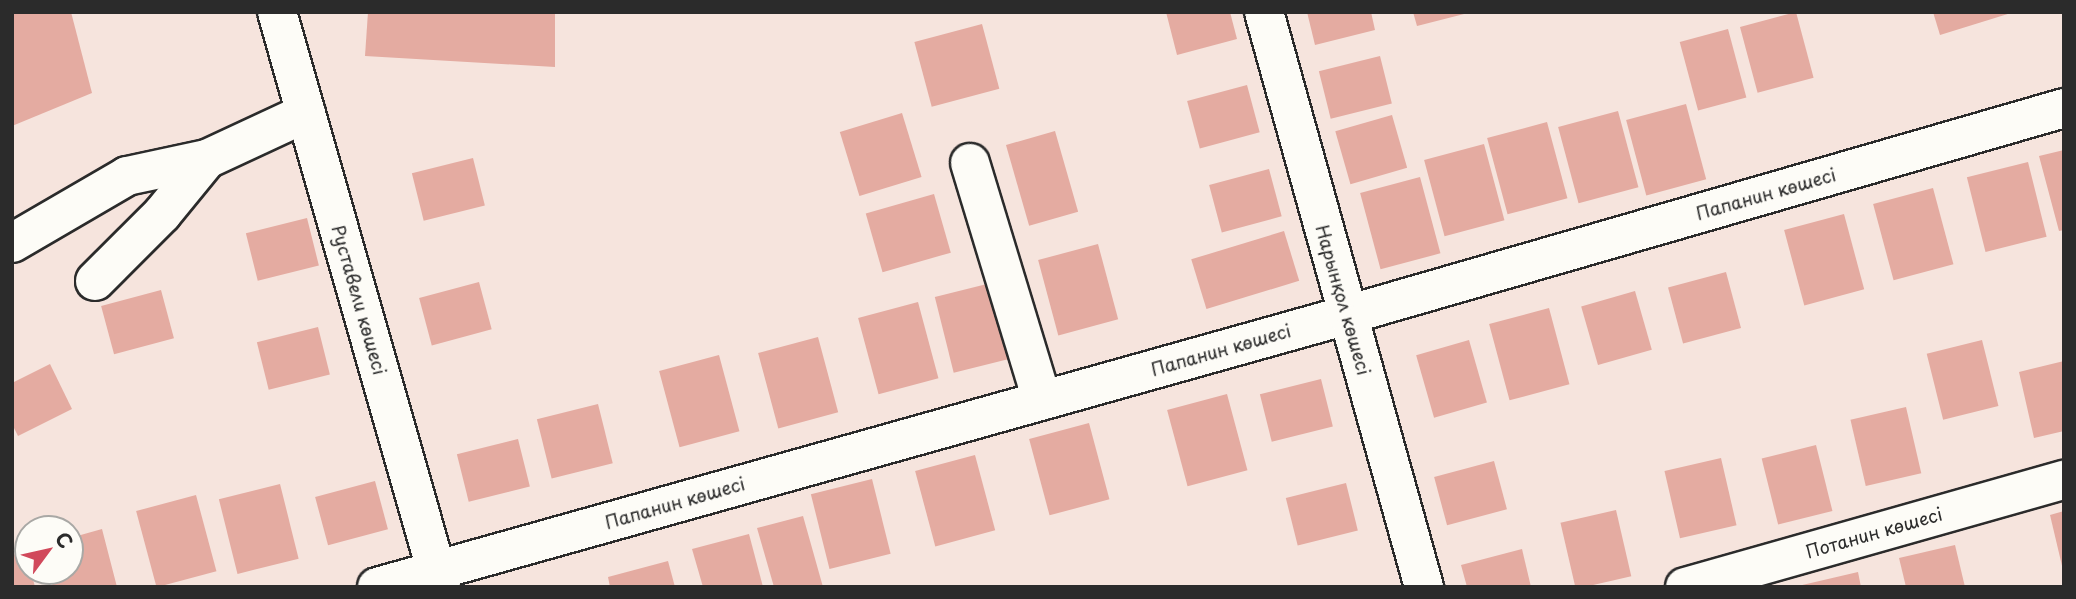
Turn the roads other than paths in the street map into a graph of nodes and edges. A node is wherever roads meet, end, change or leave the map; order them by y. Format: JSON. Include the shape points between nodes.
{"nodes":[{"id":1,"x":277,"y":12,"type":"edge"},
{"id":2,"x":1264,"y":12,"type":"edge"},
{"id":3,"x":2064,"y":108,"type":"edge"},
{"id":4,"x":306,"y":113,"type":"junction"},
{"id":5,"x":207,"y":159,"type":"junction"},
{"id":6,"x":970,"y":163,"type":"dead end"},
{"id":7,"x":12,"y":243,"type":"edge"},
{"id":8,"x":95,"y":281,"type":"dead end"},
{"id":9,"x":1347,"y":315,"type":"junction"},
{"id":10,"x":1042,"y":400,"type":"junction"},
{"id":11,"x":2064,"y":480,"type":"edge"},
{"id":12,"x":438,"y":578,"type":"edge"},
{"id":13,"x":377,"y":587,"type":"edge"},
{"id":14,"x":1424,"y":587,"type":"edge"},
{"id":15,"x":1685,"y":587,"type":"edge"}],
"edges":[{"from":1,"to":4,"type":"street","name":"Руставели көшесі"},
{"from":2,"to":9,"type":"street","name":"Нарынқол көшесі"},
{"from":3,"to":9,"type":"street","name":"Папанин көшесі"},
{"from":4,"to":5,"type":"street"},
{"from":4,"to":12,"type":"street","name":"Руставели көшесі"},
{"from":5,"to":7,"type":"street","via":[[127,176]]},
{"from":5,"to":8,"type":"street","via":[[162,215]]},
{"from":6,"to":10,"type":"street"},
{"from":9,"to":10,"type":"street","name":"Папанин көшесі"},
{"from":9,"to":14,"type":"street","name":"Нарынқол көшесі"},
{"from":10,"to":12,"type":"street","name":"Папанин көшесі"},
{"from":11,"to":15,"type":"street","name":"Потанин көшесі"},
{"from":12,"to":13,"type":"street","name":"Папанин көшесі"}]}
